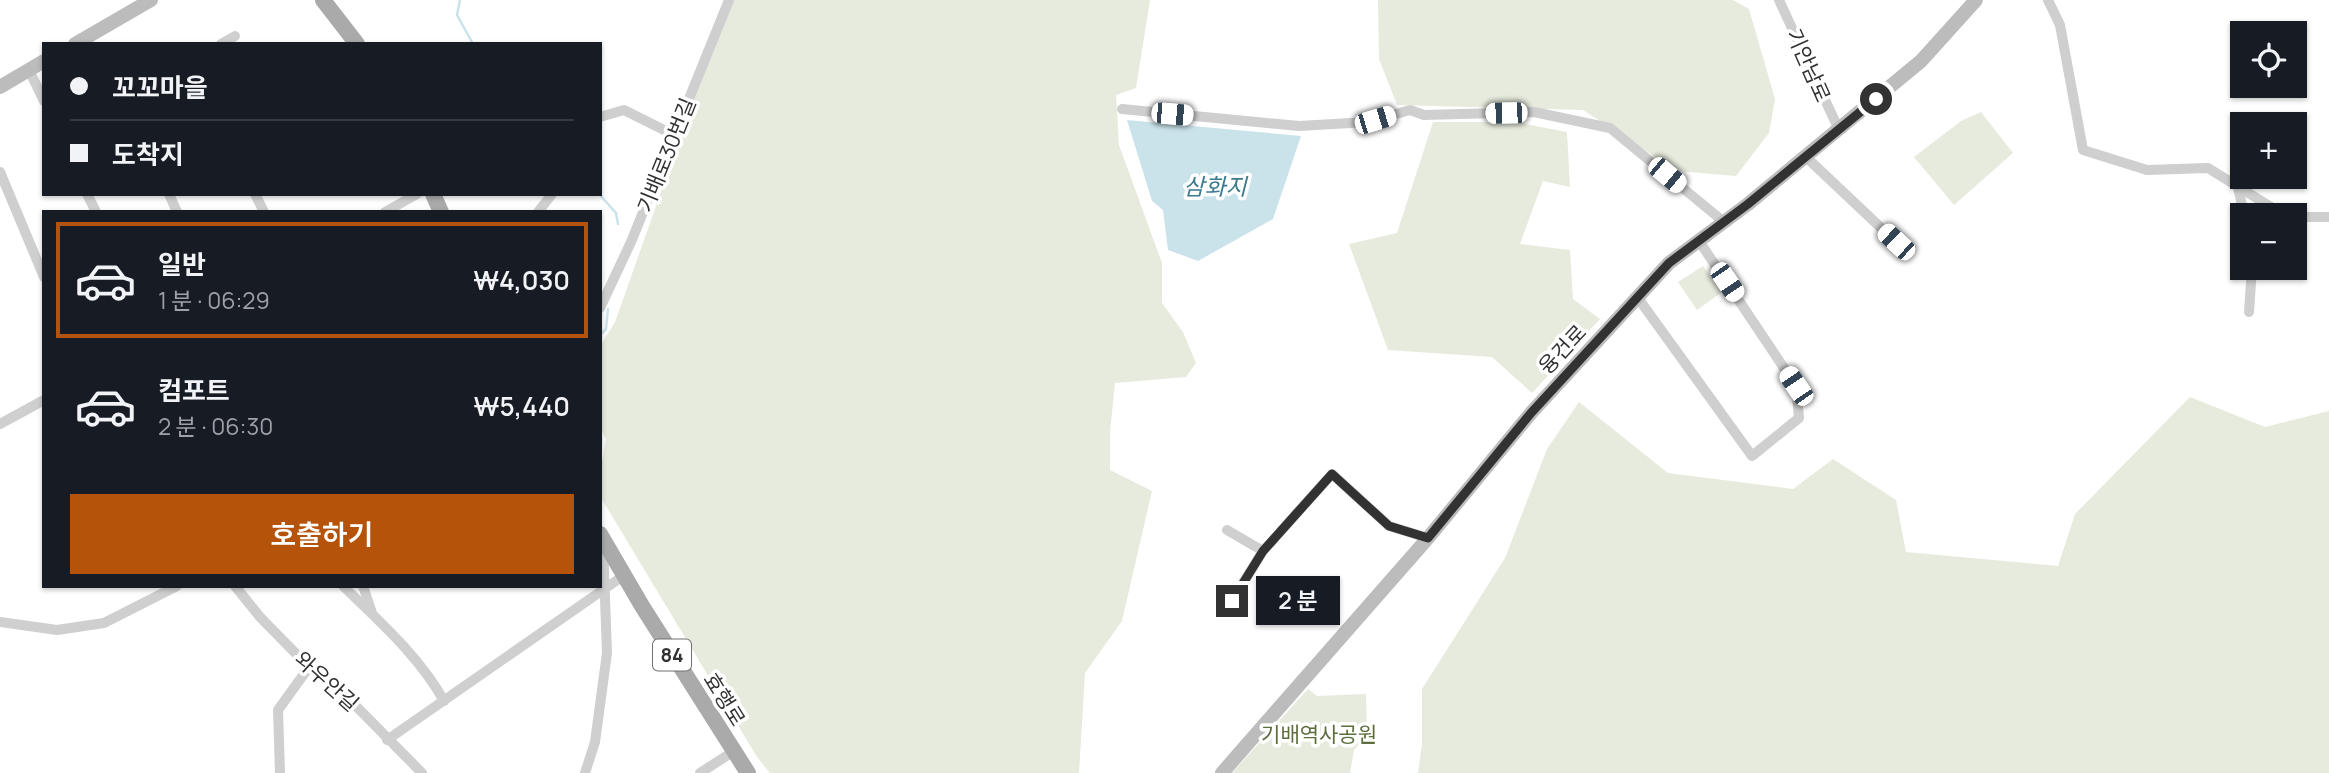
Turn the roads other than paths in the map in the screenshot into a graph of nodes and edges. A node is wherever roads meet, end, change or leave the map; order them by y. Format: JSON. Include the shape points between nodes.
{"nodes":[{"id":1,"x":151,"y":0,"type":"edge"},
{"id":2,"x":323,"y":0,"type":"edge"},
{"id":3,"x":729,"y":0,"type":"edge"},
{"id":4,"x":1779,"y":0,"type":"edge"},
{"id":5,"x":1976,"y":0,"type":"edge"},
{"id":6,"x":2048,"y":0,"type":"edge"},
{"id":7,"x":235,"y":36,"type":"dead end"},
{"id":8,"x":78,"y":42,"type":"edge"},
{"id":9,"x":224,"y":42,"type":"edge"},
{"id":10,"x":355,"y":42,"type":"edge"},
{"id":11,"x":42,"y":62,"type":"edge"},
{"id":12,"x":29,"y":70,"type":"junction"},
{"id":13,"x":0,"y":87,"type":"edge"},
{"id":14,"x":42,"y":97,"type":"edge"},
{"id":15,"x":1122,"y":109,"type":"dead end"},
{"id":16,"x":602,"y":116,"type":"edge"},
{"id":17,"x":1839,"y":130,"type":"junction"},
{"id":18,"x":674,"y":135,"type":"junction"},
{"id":19,"x":1806,"y":157,"type":"junction"},
{"id":20,"x":0,"y":172,"type":"edge"},
{"id":21,"x":2230,"y":182,"type":"edge"},
{"id":22,"x":2241,"y":189,"type":"edge"},
{"id":23,"x":413,"y":196,"type":"edge"},
{"id":24,"x":550,"y":196,"type":"edge"},
{"id":25,"x":2264,"y":203,"type":"edge"},
{"id":26,"x":389,"y":210,"type":"edge"},
{"id":27,"x":540,"y":210,"type":"edge"},
{"id":28,"x":2307,"y":217,"type":"edge"},
{"id":29,"x":2329,"y":217,"type":"edge"},
{"id":30,"x":1724,"y":222,"type":"junction"},
{"id":31,"x":1699,"y":241,"type":"junction"},
{"id":32,"x":1896,"y":242,"type":"dead end"},
{"id":33,"x":42,"y":272,"type":"edge"},
{"id":34,"x":2251,"y":280,"type":"edge"},
{"id":35,"x":1638,"y":298,"type":"junction"},
{"id":36,"x":602,"y":304,"type":"edge"},
{"id":37,"x":2249,"y":312,"type":"dead end"},
{"id":38,"x":42,"y":401,"type":"edge"},
{"id":39,"x":0,"y":424,"type":"edge"},
{"id":40,"x":1227,"y":530,"type":"dead end"},
{"id":41,"x":602,"y":536,"type":"edge"},
{"id":42,"x":1428,"y":538,"type":"junction"},
{"id":43,"x":1263,"y":551,"type":"junction"},
{"id":44,"x":623,"y":576,"type":"junction"},
{"id":45,"x":173,"y":588,"type":"edge"},
{"id":46,"x":237,"y":588,"type":"edge"},
{"id":47,"x":345,"y":588,"type":"edge"},
{"id":48,"x":364,"y":588,"type":"edge"},
{"id":49,"x":604,"y":589,"type":"junction"},
{"id":50,"x":1232,"y":601,"type":"dead end"},
{"id":51,"x":373,"y":615,"type":"junction"},
{"id":52,"x":0,"y":622,"type":"edge"},
{"id":53,"x":309,"y":667,"type":"junction"},
{"id":54,"x":444,"y":701,"type":"junction"},
{"id":55,"x":387,"y":740,"type":"junction"},
{"id":56,"x":734,"y":751,"type":"junction"},
{"id":57,"x":279,"y":773,"type":"edge"},
{"id":58,"x":422,"y":773,"type":"edge"},
{"id":59,"x":585,"y":773,"type":"edge"},
{"id":60,"x":700,"y":773,"type":"edge"},
{"id":61,"x":748,"y":773,"type":"edge"},
{"id":62,"x":1222,"y":773,"type":"edge"}],
"edges":[{"from":1,"to":8,"type":"street"},
{"from":2,"to":10,"type":"main road"},
{"from":3,"to":18,"type":"street","name":"기배로30번길"},
{"from":4,"to":17,"type":"street","name":"기안남로"},
{"from":5,"to":17,"type":"street","name":"융건로","via":[[1921,61]]},
{"from":6,"to":21,"type":"street","via":[[2060,25],[2082,150],[2147,170],[2208,168]]},
{"from":7,"to":9,"type":"street"},
{"from":11,"to":12,"type":"street"},
{"from":12,"to":13,"type":"street"},
{"from":12,"to":14,"type":"street"},
{"from":15,"to":30,"type":"street","via":[[1299,126],[1368,122],[1410,110],[1424,115],[1534,112],[1610,128]]},
{"from":16,"to":18,"type":"street","via":[[624,110]]},
{"from":17,"to":19,"type":"street","name":"융건로"},
{"from":18,"to":36,"type":"street","name":"기배로30번길"},
{"from":19,"to":30,"type":"street","name":"융건로"},
{"from":19,"to":32,"type":"street"},
{"from":20,"to":33,"type":"street"},
{"from":22,"to":25,"type":"street"},
{"from":23,"to":26,"type":"street"},
{"from":24,"to":27,"type":"street"},
{"from":28,"to":29,"type":"street"},
{"from":30,"to":31,"type":"street","name":"융건로"},
{"from":31,"to":35,"type":"street","name":"융건로","via":[[1669,263]]},
{"from":31,"to":35,"type":"street","via":[[1796,386],[1799,418],[1752,456]]},
{"from":34,"to":37,"type":"street"},
{"from":35,"to":42,"type":"street","name":"융건로","via":[[1531,413]]},
{"from":38,"to":39,"type":"street"},
{"from":40,"to":43,"type":"street"},
{"from":41,"to":44,"type":"main road","name":"효행로","number":"84"},
{"from":41,"to":49,"type":"street"},
{"from":42,"to":43,"type":"street","via":[[1389,526],[1332,474]]},
{"from":42,"to":62,"type":"street","name":"융건로"},
{"from":43,"to":50,"type":"street"},
{"from":44,"to":49,"type":"street"},
{"from":44,"to":56,"type":"main road","name":"효행로","number":"84"},
{"from":45,"to":52,"type":"street","via":[[104,623],[57,630]]},
{"from":46,"to":53,"type":"street","name":"와우안길"},
{"from":47,"to":51,"type":"street"},
{"from":48,"to":51,"type":"street"},
{"from":49,"to":54,"type":"street"},
{"from":49,"to":59,"type":"street","via":[[607,653],[595,742]]},
{"from":51,"to":54,"type":"street","via":[[414,659]]},
{"from":53,"to":55,"type":"street","name":"와우안길","via":[[349,699]]},
{"from":53,"to":57,"type":"street","via":[[278,710]]},
{"from":54,"to":55,"type":"street"},
{"from":55,"to":58,"type":"street","name":"와우안길"},
{"from":56,"to":60,"type":"street"},
{"from":56,"to":61,"type":"main road","name":"효행로","number":"84"}]}
